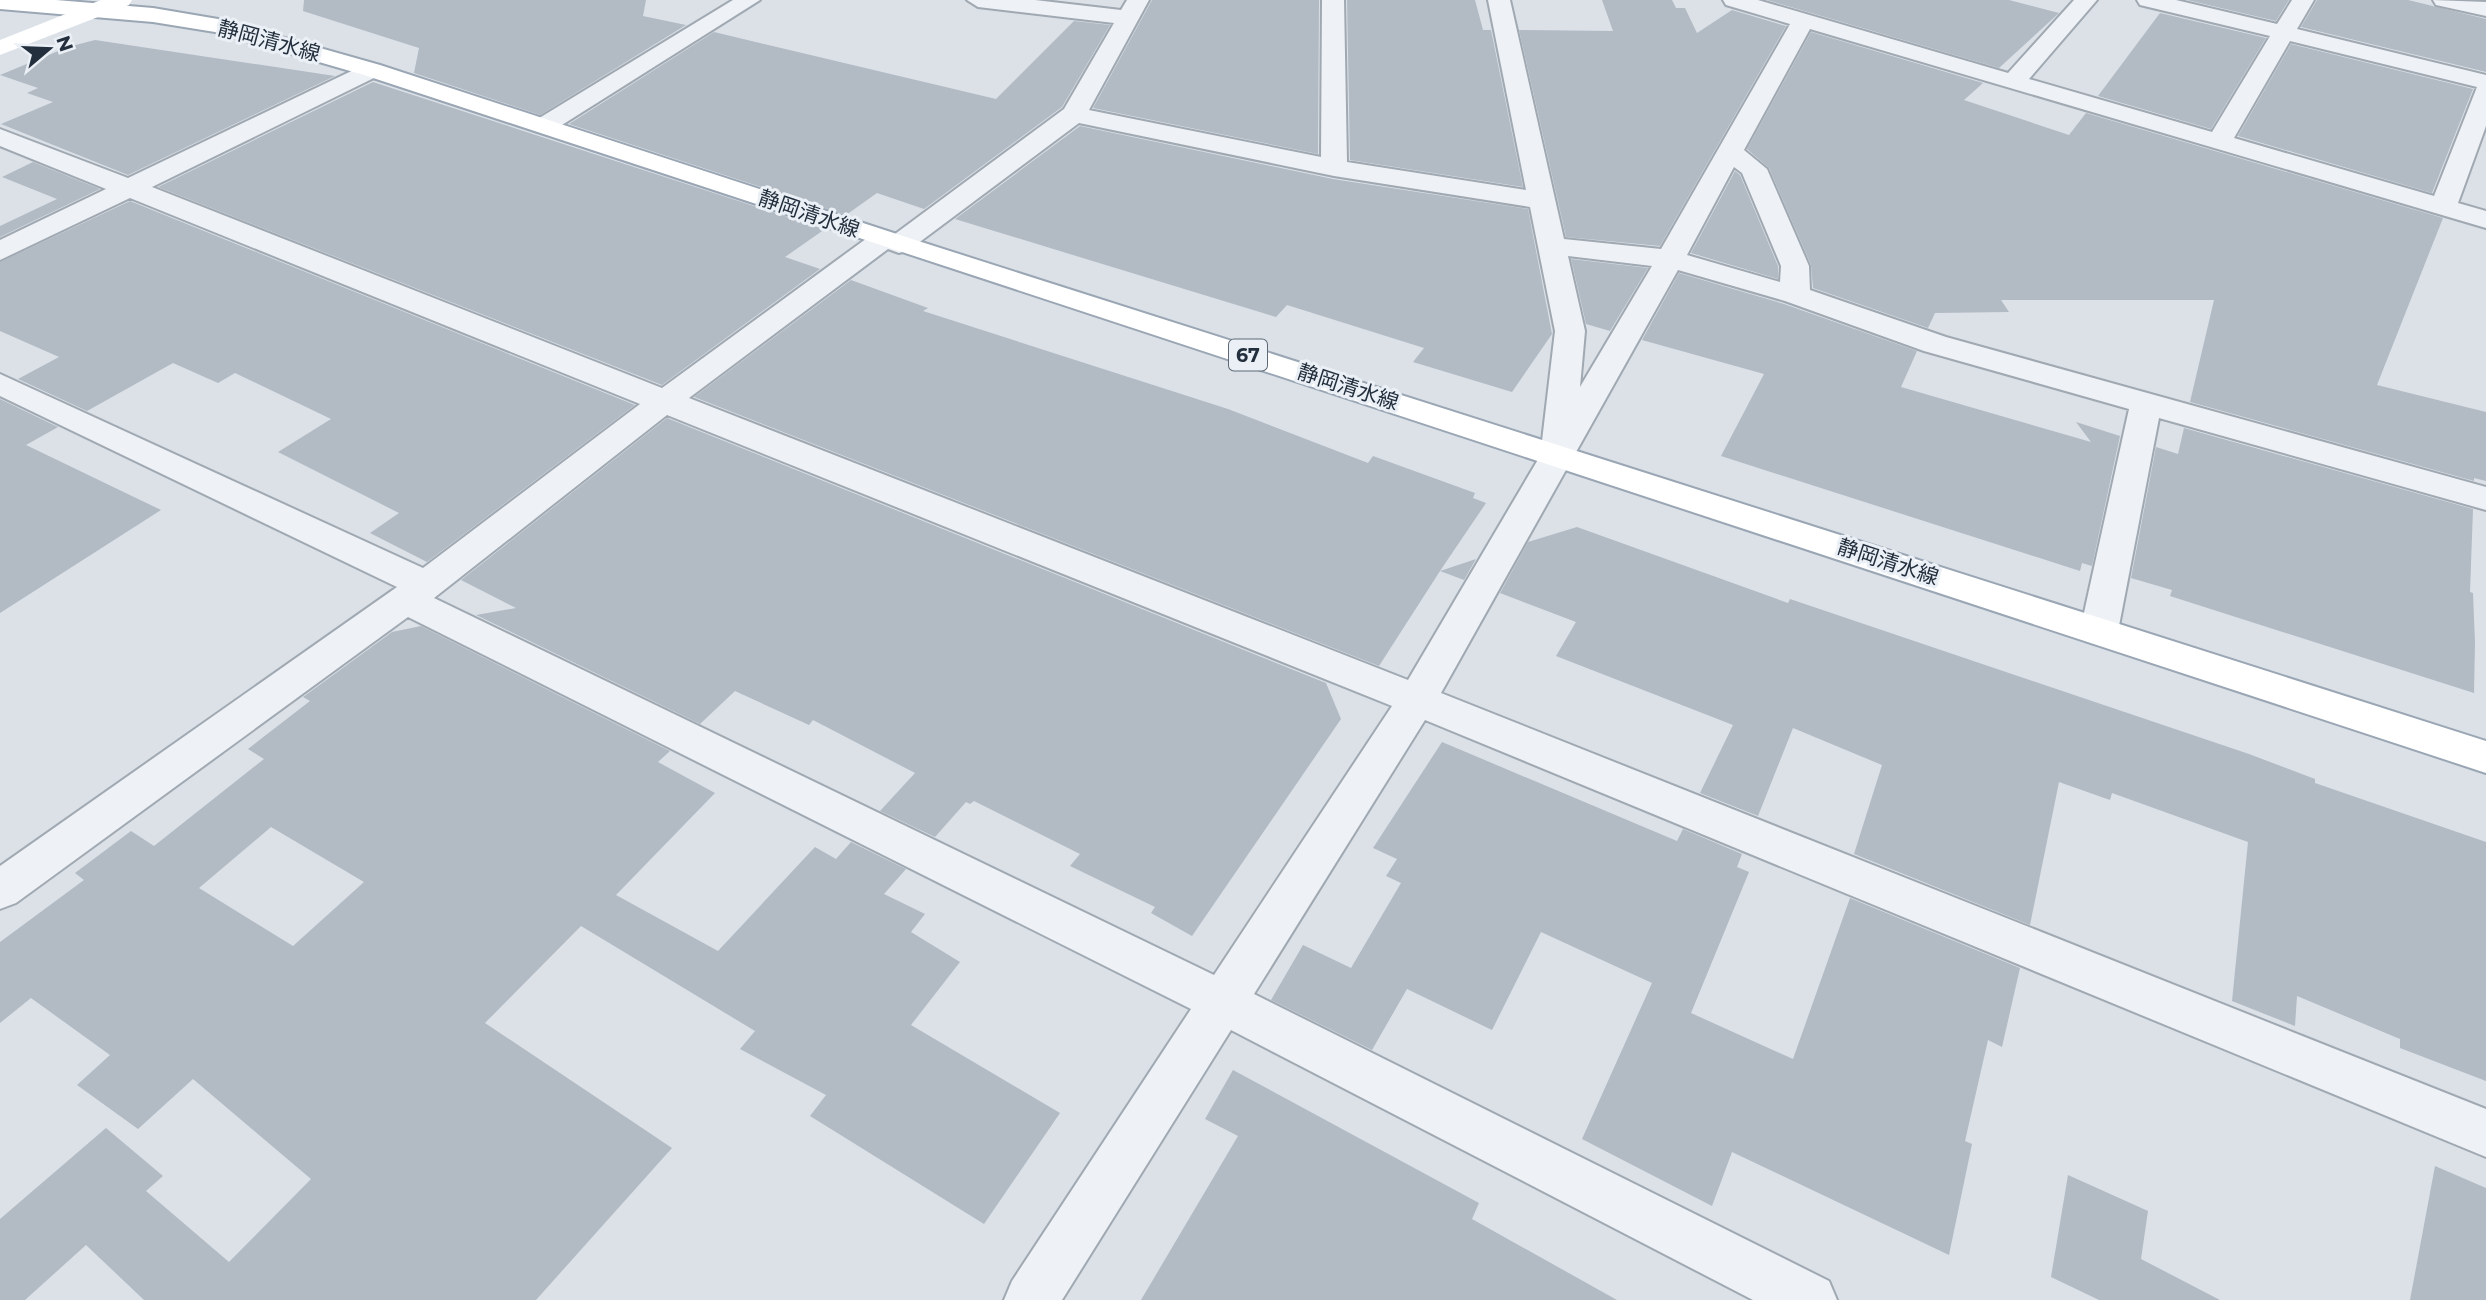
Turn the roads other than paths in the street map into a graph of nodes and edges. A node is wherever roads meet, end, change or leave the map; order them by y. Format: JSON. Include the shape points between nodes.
{"nodes":[{"id":1,"x":749,"y":0,"type":"edge"},
{"id":2,"x":978,"y":0,"type":"edge"},
{"id":3,"x":1333,"y":0,"type":"edge"},
{"id":4,"x":1499,"y":0,"type":"edge"},
{"id":5,"x":1734,"y":0,"type":"edge"},
{"id":6,"x":2086,"y":0,"type":"edge"},
{"id":7,"x":2148,"y":0,"type":"edge"},
{"id":8,"x":2303,"y":0,"type":"edge"},
{"id":9,"x":2444,"y":0,"type":"edge"},
{"id":10,"x":0,"y":2,"type":"edge"},
{"id":11,"x":107,"y":5,"type":"edge"},
{"id":12,"x":1843,"y":8,"type":"dead end"},
{"id":13,"x":1134,"y":9,"type":"edge"},
{"id":14,"x":2486,"y":9,"type":"edge"},
{"id":15,"x":1814,"y":22,"type":"junction"},
{"id":16,"x":2282,"y":31,"type":"junction"},
{"id":17,"x":0,"y":48,"type":"edge"},
{"id":18,"x":372,"y":69,"type":"junction"},
{"id":19,"x":2486,"y":82,"type":"edge"},
{"id":20,"x":2012,"y":83,"type":"junction"},
{"id":21,"x":2486,"y":92,"type":"edge"},
{"id":22,"x":1074,"y":114,"type":"junction"},
{"id":23,"x":545,"y":125,"type":"junction"},
{"id":24,"x":0,"y":137,"type":"edge"},
{"id":25,"x":2218,"y":143,"type":"junction"},
{"id":26,"x":1731,"y":153,"type":"junction"},
{"id":27,"x":1334,"y":168,"type":"junction"},
{"id":28,"x":129,"y":187,"type":"junction"},
{"id":29,"x":1542,"y":201,"type":"junction"},
{"id":30,"x":2443,"y":208,"type":"junction"},
{"id":31,"x":2486,"y":220,"type":"edge"},
{"id":32,"x":891,"y":242,"type":"junction"},
{"id":33,"x":1551,"y":246,"type":"junction"},
{"id":34,"x":0,"y":251,"type":"edge"},
{"id":35,"x":1670,"y":259,"type":"junction"},
{"id":36,"x":1796,"y":295,"type":"junction"},
{"id":37,"x":0,"y":384,"type":"edge"},
{"id":38,"x":664,"y":401,"type":"junction"},
{"id":39,"x":2147,"y":403,"type":"junction"},
{"id":40,"x":1558,"y":454,"type":"junction"},
{"id":41,"x":2486,"y":499,"type":"edge"},
{"id":42,"x":416,"y":592,"type":"junction"},
{"id":43,"x":2099,"y":631,"type":"junction"},
{"id":44,"x":1417,"y":700,"type":"junction"},
{"id":45,"x":2486,"y":757,"type":"edge"},
{"id":46,"x":0,"y":890,"type":"edge"},
{"id":47,"x":1223,"y":1002,"type":"junction"},
{"id":48,"x":2486,"y":1133,"type":"edge"},
{"id":49,"x":1031,"y":1300,"type":"edge"},
{"id":50,"x":1810,"y":1300,"type":"edge"}],
"edges":[{"from":1,"to":23,"type":"street"},
{"from":2,"to":13,"type":"street"},
{"from":3,"to":27,"type":"street"},
{"from":4,"to":29,"type":"street"},
{"from":5,"to":15,"type":"street"},
{"from":6,"to":20,"type":"street"},
{"from":7,"to":16,"type":"street"},
{"from":8,"to":16,"type":"street"},
{"from":9,"to":14,"type":"street"},
{"from":10,"to":11,"type":"main road","name":"静岡清水線","number":"67"},
{"from":11,"to":17,"type":"main road"},
{"from":11,"to":18,"type":"main road","name":"静岡清水線","number":"67","via":[[218,26]]},
{"from":12,"to":15,"type":"street"},
{"from":13,"to":22,"type":"street"},
{"from":15,"to":20,"type":"street"},
{"from":15,"to":26,"type":"street"},
{"from":16,"to":19,"type":"street"},
{"from":16,"to":25,"type":"street"},
{"from":18,"to":23,"type":"main road","name":"静岡清水線","number":"67"},
{"from":18,"to":28,"type":"street"},
{"from":20,"to":25,"type":"street"},
{"from":21,"to":30,"type":"street"},
{"from":22,"to":27,"type":"street"},
{"from":22,"to":32,"type":"street"},
{"from":23,"to":32,"type":"main road","name":"静岡清水線","number":"67"},
{"from":24,"to":28,"type":"street"},
{"from":25,"to":30,"type":"street"},
{"from":26,"to":35,"type":"street"},
{"from":26,"to":36,"type":"street","via":[[1754,169],[1795,266]]},
{"from":27,"to":29,"type":"street"},
{"from":28,"to":34,"type":"street"},
{"from":28,"to":38,"type":"street"},
{"from":29,"to":33,"type":"street"},
{"from":30,"to":31,"type":"street"},
{"from":32,"to":38,"type":"street"},
{"from":32,"to":40,"type":"main road","name":"静岡清水線","number":"67"},
{"from":33,"to":35,"type":"street"},
{"from":33,"to":40,"type":"street","via":[[1570,331]]},
{"from":35,"to":36,"type":"street"},
{"from":35,"to":40,"type":"street"},
{"from":36,"to":39,"type":"street","via":[[1935,344]]},
{"from":37,"to":42,"type":"street"},
{"from":38,"to":42,"type":"street"},
{"from":38,"to":44,"type":"street"},
{"from":39,"to":41,"type":"street"},
{"from":39,"to":43,"type":"street"},
{"from":40,"to":43,"type":"main road","name":"静岡清水線","number":"67"},
{"from":40,"to":44,"type":"street"},
{"from":42,"to":46,"type":"street"},
{"from":42,"to":47,"type":"street"},
{"from":43,"to":45,"type":"main road","name":"静岡清水線","number":"67"},
{"from":44,"to":47,"type":"street"},
{"from":44,"to":48,"type":"street"},
{"from":47,"to":49,"type":"street"},
{"from":47,"to":50,"type":"street"}]}
